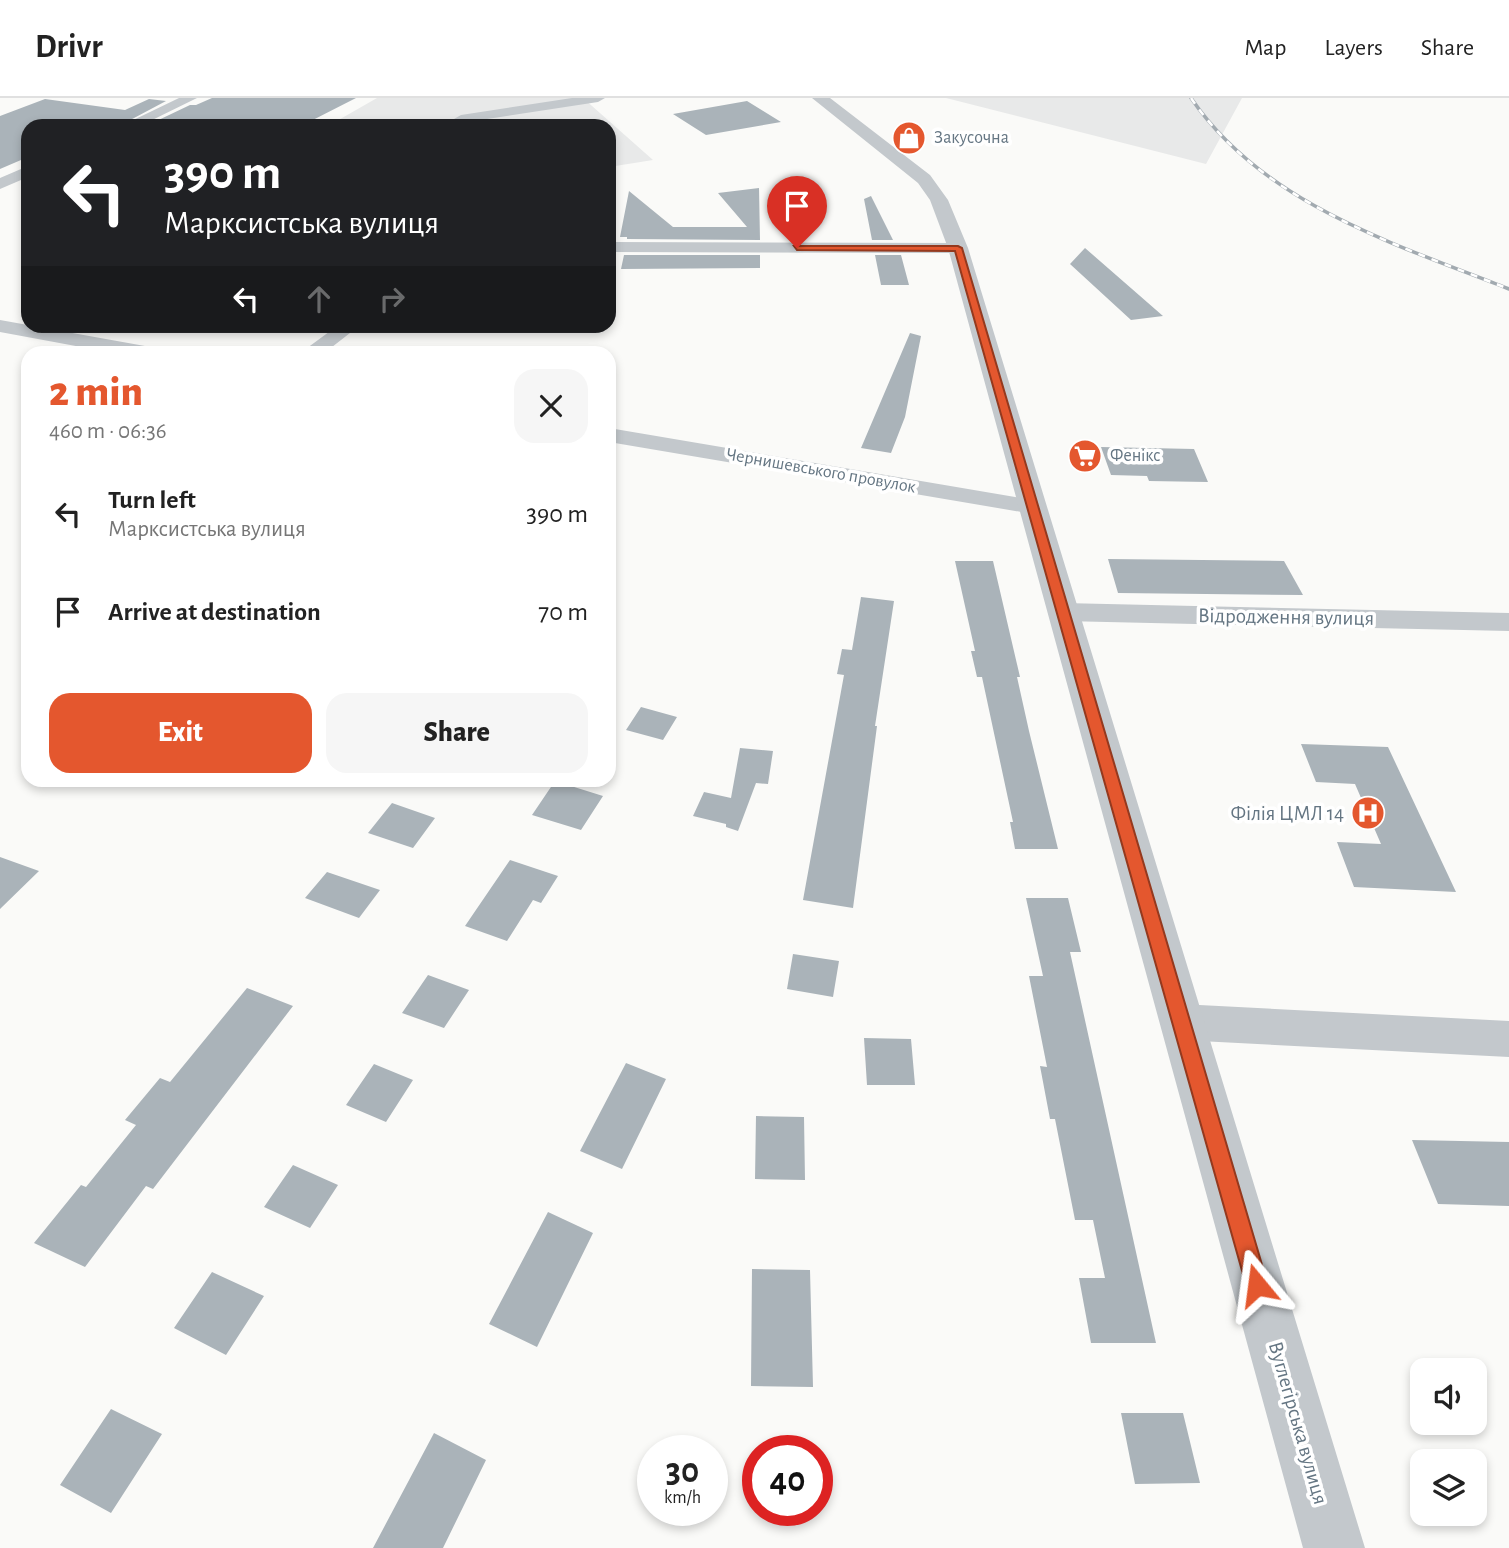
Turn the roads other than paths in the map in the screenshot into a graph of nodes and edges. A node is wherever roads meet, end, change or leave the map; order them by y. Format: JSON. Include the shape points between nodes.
{"nodes":[{"id":1,"x":190,"y":98,"type":"edge"},
{"id":2,"x":598,"y":98,"type":"edge"},
{"id":3,"x":820,"y":98,"type":"edge"},
{"id":4,"x":144,"y":119,"type":"edge"},
{"id":5,"x":461,"y":119,"type":"dead end"},
{"id":6,"x":21,"y":174,"type":"edge"},
{"id":7,"x":0,"y":184,"type":"edge"},
{"id":8,"x":616,"y":247,"type":"edge"},
{"id":9,"x":958,"y":248,"type":"junction"},
{"id":10,"x":0,"y":326,"type":"edge"},
{"id":11,"x":21,"y":330,"type":"edge"},
{"id":12,"x":39,"y":333,"type":"edge"},
{"id":13,"x":339,"y":333,"type":"edge"},
{"id":14,"x":111,"y":346,"type":"edge"},
{"id":15,"x":320,"y":346,"type":"edge"},
{"id":16,"x":616,"y":436,"type":"edge"},
{"id":17,"x":1032,"y":507,"type":"junction"},
{"id":18,"x":1063,"y":612,"type":"junction"},
{"id":19,"x":1509,"y":622,"type":"edge"},
{"id":20,"x":1180,"y":1022,"type":"junction"},
{"id":21,"x":1509,"y":1039,"type":"edge"},
{"id":22,"x":1335,"y":1548,"type":"edge"}],
"edges":[{"from":1,"to":4,"type":"street"},
{"from":2,"to":5,"type":"street"},
{"from":3,"to":9,"type":"street","name":"Вуглегірська вулиця","via":[[923,179],[939,200]]},
{"from":6,"to":7,"type":"street"},
{"from":8,"to":9,"type":"street"},
{"from":9,"to":17,"type":"street","name":"Вуглегірська вулиця"},
{"from":10,"to":11,"type":"street"},
{"from":12,"to":14,"type":"street"},
{"from":13,"to":15,"type":"street"},
{"from":16,"to":17,"type":"street","name":"Чернишевського провулок"},
{"from":17,"to":18,"type":"street","name":"Вуглегірська вулиця"},
{"from":18,"to":19,"type":"street","name":"Відродження вулиця"},
{"from":18,"to":20,"type":"street","name":"Вуглегірська вулиця"},
{"from":20,"to":21,"type":"street"},
{"from":20,"to":22,"type":"street","name":"Вуглегірська вулиця"}]}
